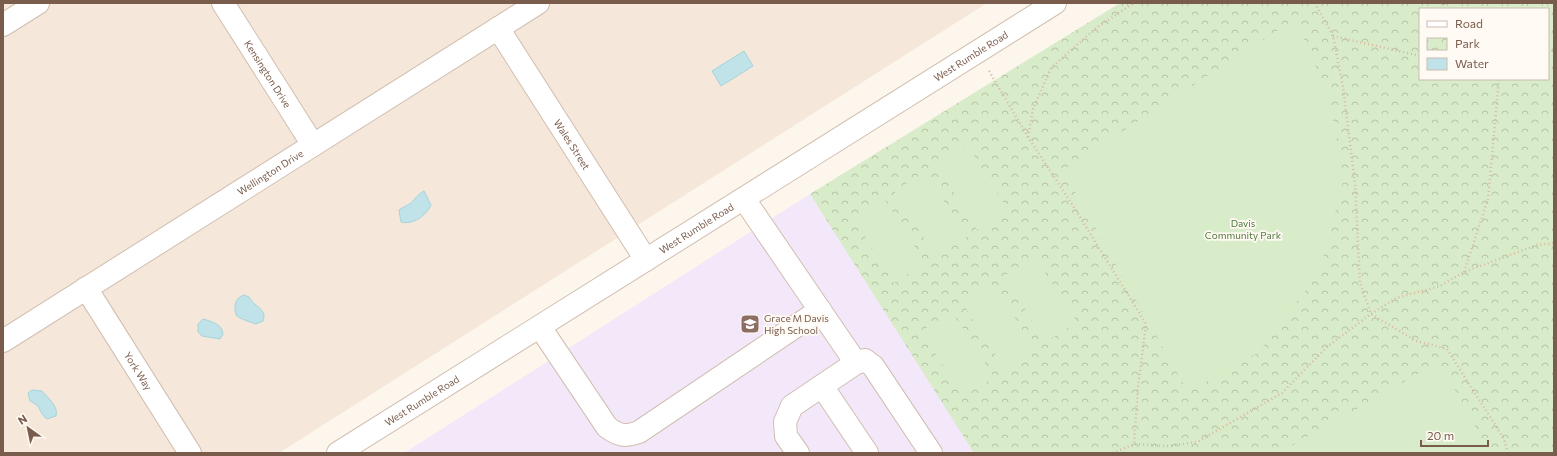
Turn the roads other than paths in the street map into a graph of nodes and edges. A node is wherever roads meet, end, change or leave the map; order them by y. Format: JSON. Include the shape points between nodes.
{"nodes":[{"id":1,"x":38,"y":3,"type":"edge"},
{"id":2,"x":223,"y":3,"type":"edge"},
{"id":3,"x":538,"y":3,"type":"edge"},
{"id":4,"x":1055,"y":3,"type":"edge"},
{"id":5,"x":3,"y":25,"type":"edge"},
{"id":6,"x":498,"y":28,"type":"junction"},
{"id":7,"x":313,"y":145,"type":"junction"},
{"id":8,"x":744,"y":199,"type":"junction"},
{"id":9,"x":646,"y":260,"type":"junction"},
{"id":10,"x":86,"y":288,"type":"junction"},
{"id":11,"x":820,"y":310,"type":"junction"},
{"id":12,"x":540,"y":327,"type":"junction"},
{"id":13,"x":3,"y":341,"type":"edge"},
{"id":14,"x":856,"y":363,"type":"junction"},
{"id":15,"x":822,"y":386,"type":"junction"},
{"id":16,"x":190,"y":453,"type":"edge"},
{"id":17,"x":338,"y":453,"type":"edge"},
{"id":18,"x":798,"y":453,"type":"edge"},
{"id":19,"x":867,"y":453,"type":"edge"},
{"id":20,"x":931,"y":453,"type":"edge"}],
"edges":[{"from":1,"to":5,"type":"street"},
{"from":2,"to":7,"type":"street","name":"Kensington Drive"},
{"from":3,"to":6,"type":"street","name":"Wellington Drive"},
{"from":4,"to":8,"type":"street","name":"West Rumble Road"},
{"from":6,"to":7,"type":"street","name":"Wellington Drive"},
{"from":6,"to":9,"type":"street","name":"Wales Street"},
{"from":7,"to":10,"type":"street","name":"Wellington Drive"},
{"from":8,"to":9,"type":"street","name":"West Rumble Road"},
{"from":8,"to":11,"type":"street"},
{"from":9,"to":12,"type":"street","name":"West Rumble Road"},
{"from":10,"to":13,"type":"street","name":"Wellington Drive"},
{"from":10,"to":16,"type":"street","name":"York Way"},
{"from":11,"to":12,"type":"street","via":[[639,432],[628,436],[607,427]]},
{"from":11,"to":14,"type":"street"},
{"from":12,"to":17,"type":"street","name":"West Rumble Road"},
{"from":14,"to":15,"type":"street"},
{"from":14,"to":20,"type":"street","via":[[865,360],[873,366]]},
{"from":15,"to":18,"type":"street","via":[[792,406],[785,422],[786,436]]},
{"from":15,"to":19,"type":"street"}]}
